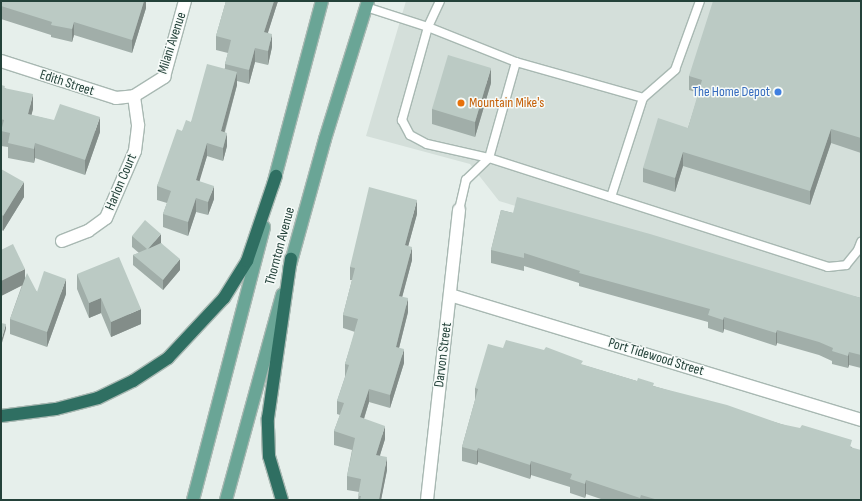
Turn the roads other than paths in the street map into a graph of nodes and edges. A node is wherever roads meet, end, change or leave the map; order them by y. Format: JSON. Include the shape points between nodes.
{"nodes":[{"id":1,"x":186,"y":1,"type":"edge"},
{"id":2,"x":322,"y":1,"type":"edge"},
{"id":3,"x":440,"y":1,"type":"edge"},
{"id":4,"x":700,"y":1,"type":"edge"},
{"id":5,"x":367,"y":4,"type":"edge"},
{"id":6,"x":428,"y":27,"type":"junction"},
{"id":7,"x":1,"y":61,"type":"edge"},
{"id":8,"x":516,"y":62,"type":"junction"},
{"id":9,"x":134,"y":96,"type":"junction"},
{"id":10,"x":643,"y":98,"type":"junction"},
{"id":11,"x":489,"y":158,"type":"junction"},
{"id":12,"x":276,"y":176,"type":"junction"},
{"id":13,"x":611,"y":197,"type":"junction"},
{"id":14,"x":459,"y":210,"type":"joint"},
{"id":15,"x":62,"y":241,"type":"dead end"},
{"id":16,"x":861,"y":242,"type":"edge"},
{"id":17,"x":291,"y":259,"type":"junction"},
{"id":18,"x":450,"y":295,"type":"junction"},
{"id":19,"x":1,"y":416,"type":"edge"},
{"id":20,"x":861,"y":420,"type":"edge"},
{"id":21,"x":194,"y":500,"type":"edge"},
{"id":22,"x":226,"y":500,"type":"edge"},
{"id":23,"x":282,"y":500,"type":"edge"},
{"id":24,"x":427,"y":500,"type":"edge"}],
"edges":[{"from":1,"to":9,"type":"street","name":"Milani Avenue","via":[[164,77]]},
{"from":2,"to":12,"type":"main road","name":"Thornton Avenue"},
{"from":3,"to":6,"type":"lane"},
{"from":4,"to":10,"type":"lane","via":[[674,70]]},
{"from":5,"to":6,"type":"lane"},
{"from":5,"to":17,"type":"main road","name":"Thornton Avenue"},
{"from":6,"to":8,"type":"lane"},
{"from":6,"to":11,"type":"lane","via":[[402,120],[410,136],[427,144]]},
{"from":7,"to":9,"type":"street","name":"Edith Street","via":[[116,98]]},
{"from":8,"to":10,"type":"lane"},
{"from":8,"to":11,"type":"lane"},
{"from":9,"to":15,"type":"street","name":"Harlon Court","via":[[138,125],[135,151],[106,218],[88,231]]},
{"from":10,"to":13,"type":"lane"},
{"from":11,"to":13,"type":"lane"},
{"from":11,"to":14,"type":"lane","via":[[466,180]]},
{"from":12,"to":19,"type":"highway","via":[[247,261],[224,298],[168,358],[133,381],[98,398],[56,409]]},
{"from":12,"to":21,"type":"main road","name":"Thornton Avenue"},
{"from":13,"to":16,"type":"lane","via":[[828,267],[846,265]]},
{"from":14,"to":18,"type":"street","name":"Darvon Street"},
{"from":17,"to":22,"type":"main road","name":"Thornton Avenue"},
{"from":17,"to":23,"type":"highway","via":[[268,418],[269,456]]},
{"from":18,"to":20,"type":"street","name":"Port Tidewood Street"},
{"from":18,"to":24,"type":"street","name":"Darvon Street"}]}
